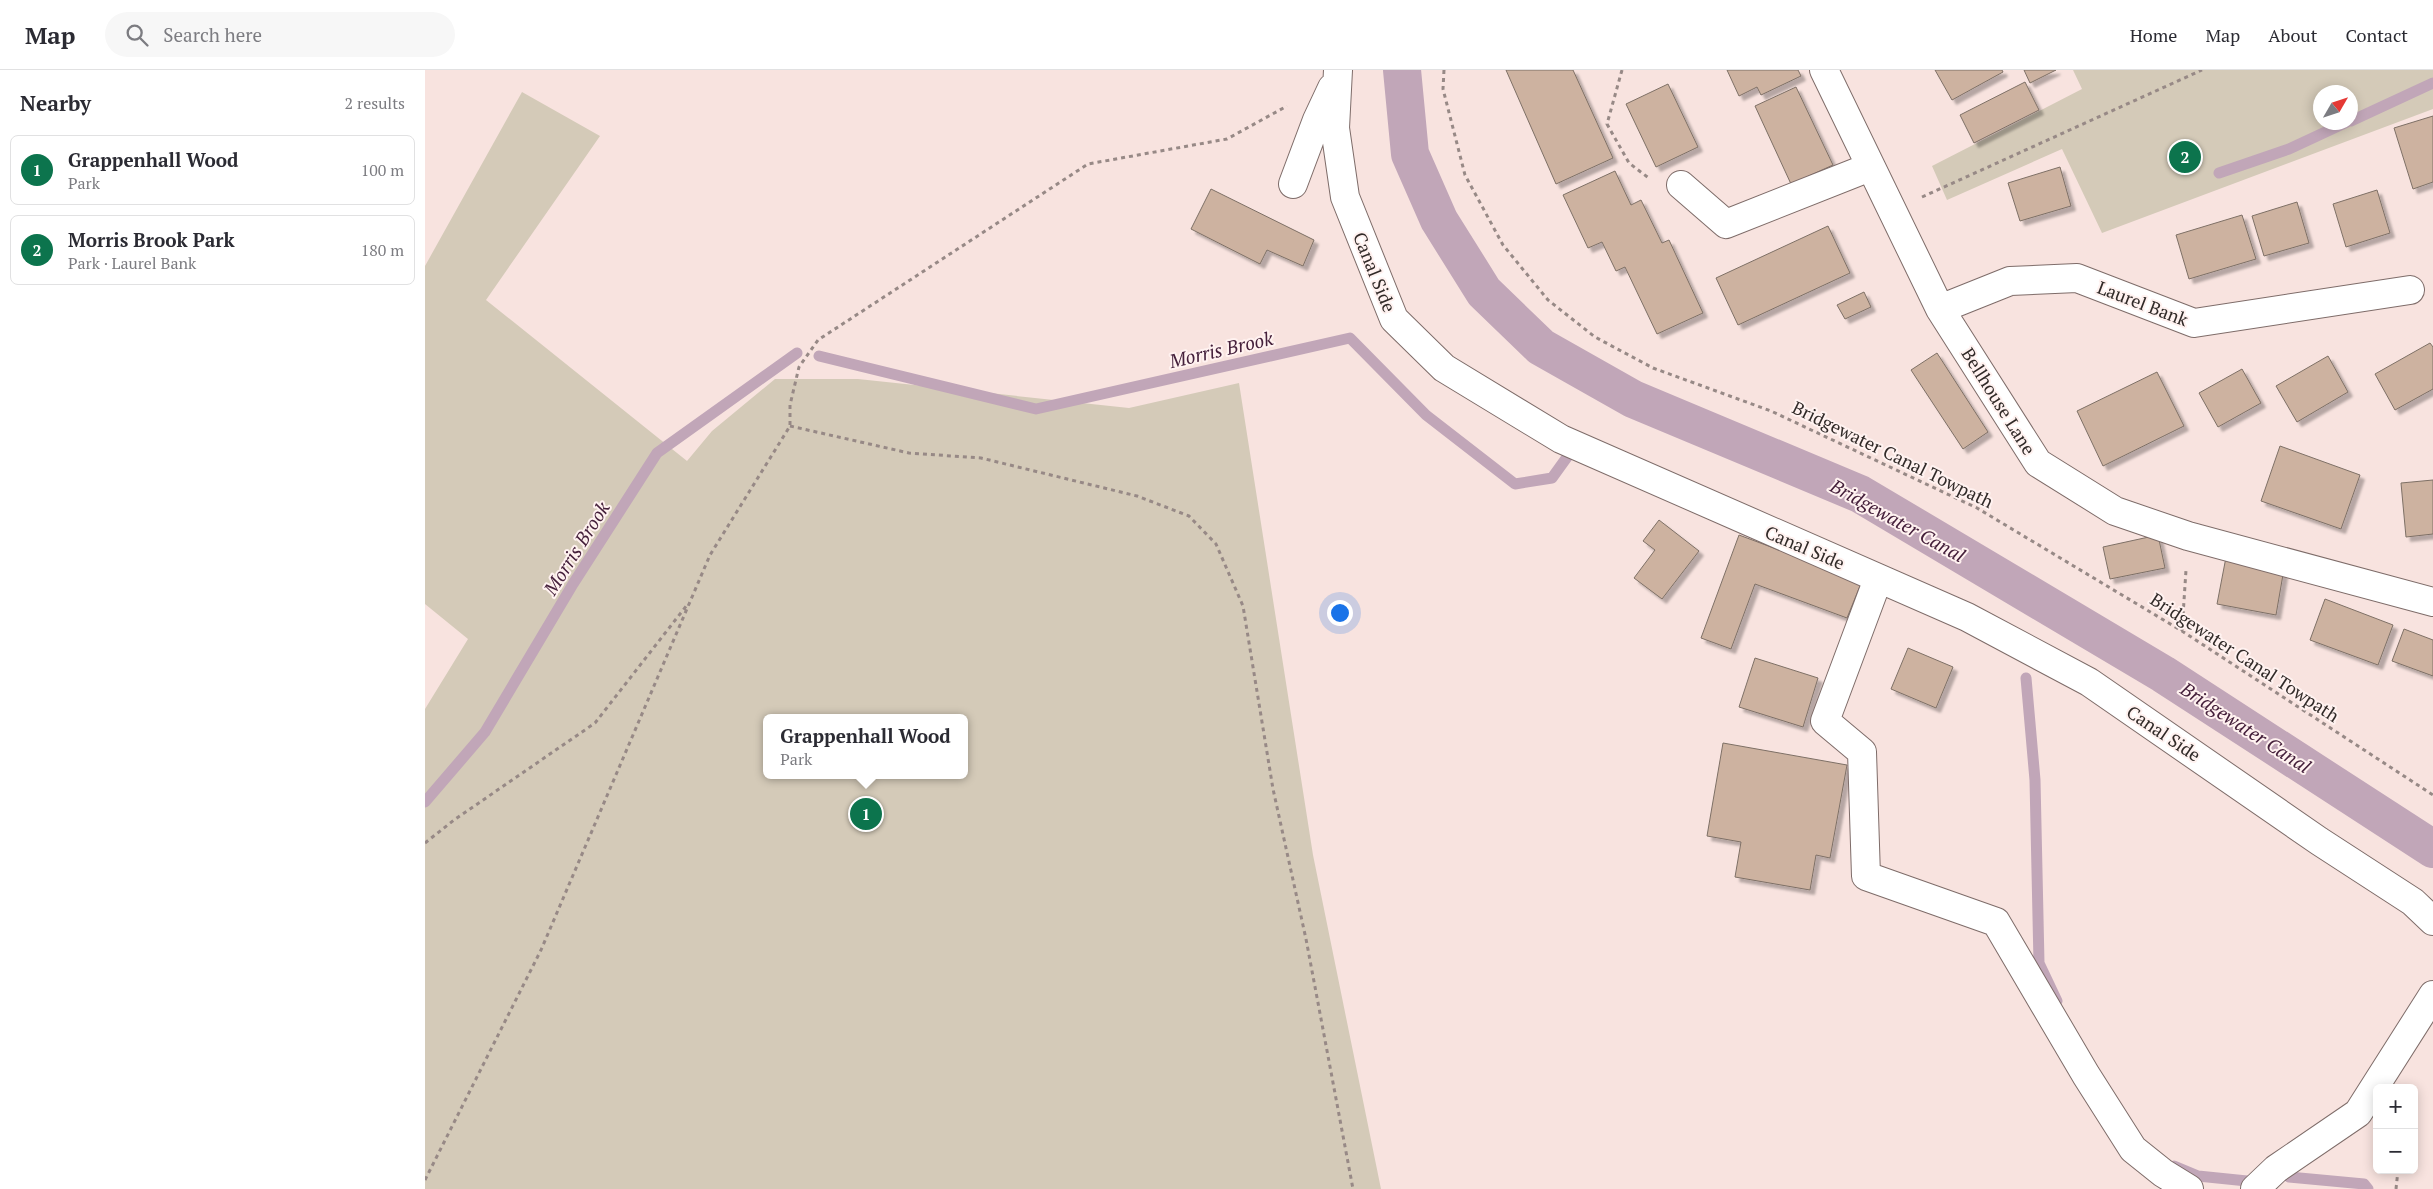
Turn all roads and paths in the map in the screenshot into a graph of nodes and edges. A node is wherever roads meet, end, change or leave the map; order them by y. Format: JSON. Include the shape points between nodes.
{"nodes":[{"id":1,"x":1444,"y":70,"type":"edge"},
{"id":2,"x":1622,"y":70,"type":"edge"},
{"id":3,"x":1824,"y":70,"type":"edge"},
{"id":4,"x":2202,"y":70,"type":"edge"},
{"id":5,"x":1337,"y":75,"type":"edge"},
{"id":6,"x":1870,"y":167,"type":"junction"},
{"id":7,"x":1293,"y":184,"type":"dead end"},
{"id":8,"x":1681,"y":185,"type":"joint"},
{"id":9,"x":1891,"y":211,"type":"junction"},
{"id":10,"x":2410,"y":290,"type":"dead end"},
{"id":11,"x":1940,"y":309,"type":"junction"},
{"id":12,"x":790,"y":426,"type":"junction"},
{"id":13,"x":2188,"y":536,"type":"junction"},
{"id":14,"x":1878,"y":579,"type":"junction"},
{"id":15,"x":691,"y":600,"type":"junction"},
{"id":16,"x":2433,"y":602,"type":"edge"},
{"id":17,"x":2182,"y":631,"type":"junction"},
{"id":18,"x":2433,"y":795,"type":"edge"},
{"id":19,"x":425,"y":843,"type":"edge"},
{"id":20,"x":2433,"y":921,"type":"edge"},
{"id":21,"x":2433,"y":996,"type":"edge"},
{"id":22,"x":2398,"y":1174,"type":"edge"},
{"id":23,"x":425,"y":1180,"type":"edge"},
{"id":24,"x":1353,"y":1189,"type":"edge"},
{"id":25,"x":2189,"y":1189,"type":"edge"},
{"id":26,"x":2255,"y":1189,"type":"edge"},
{"id":27,"x":2396,"y":1189,"type":"edge"}],
"edges":[{"from":1,"to":17,"type":"path","name":"Bridgewater Canal Towpath","via":[[1443,89],[1465,175],[1503,245],[1547,300],[1595,337],[1653,368],[1771,411],[1977,508]]},
{"from":2,"to":8,"type":"path","via":[[1607,124],[1629,163],[1651,180]]},
{"from":3,"to":6,"type":"street","name":"Bellhouse Lane"},
{"from":4,"to":9,"type":"path"},
{"from":5,"to":7,"type":"street"},
{"from":5,"to":12,"type":"path","via":[[1227,139],[1088,164],[818,340],[799,367],[790,405]]},
{"from":5,"to":14,"type":"street","name":"Canal Side","via":[[1335,128],[1345,197],[1394,319],[1444,368],[1561,439]]},
{"from":6,"to":8,"type":"street","via":[[1725,224]]},
{"from":6,"to":9,"type":"street","name":"Bellhouse Lane"},
{"from":9,"to":11,"type":"street","name":"Bellhouse Lane"},
{"from":10,"to":11,"type":"street","name":"Laurel Bank","via":[[2193,323],[2077,278],[2010,280]]},
{"from":11,"to":13,"type":"street","name":"Bellhouse Lane","via":[[2038,463],[2115,511]]},
{"from":12,"to":15,"type":"path","via":[[710,555]]},
{"from":12,"to":24,"type":"path","via":[[909,452],[981,458],[1137,496],[1189,516],[1215,544],[1243,606],[1273,789],[1306,939]]},
{"from":13,"to":16,"type":"street","name":"Bellhouse Lane"},
{"from":13,"to":17,"type":"path"},
{"from":14,"to":20,"type":"street","name":"Canal Side","via":[[1967,617],[2089,682],[2413,902]]},
{"from":14,"to":25,"type":"street","via":[[1825,721],[1862,752],[1866,876],[1996,922],[2133,1149],[2163,1174]]},
{"from":15,"to":19,"type":"path","via":[[595,723]]},
{"from":15,"to":23,"type":"path","via":[[541,950]]},
{"from":17,"to":18,"type":"path","name":"Bridgewater Canal Towpath"},
{"from":21,"to":26,"type":"street","via":[[2358,1113],[2276,1169]]},
{"from":22,"to":27,"type":"path"}]}
